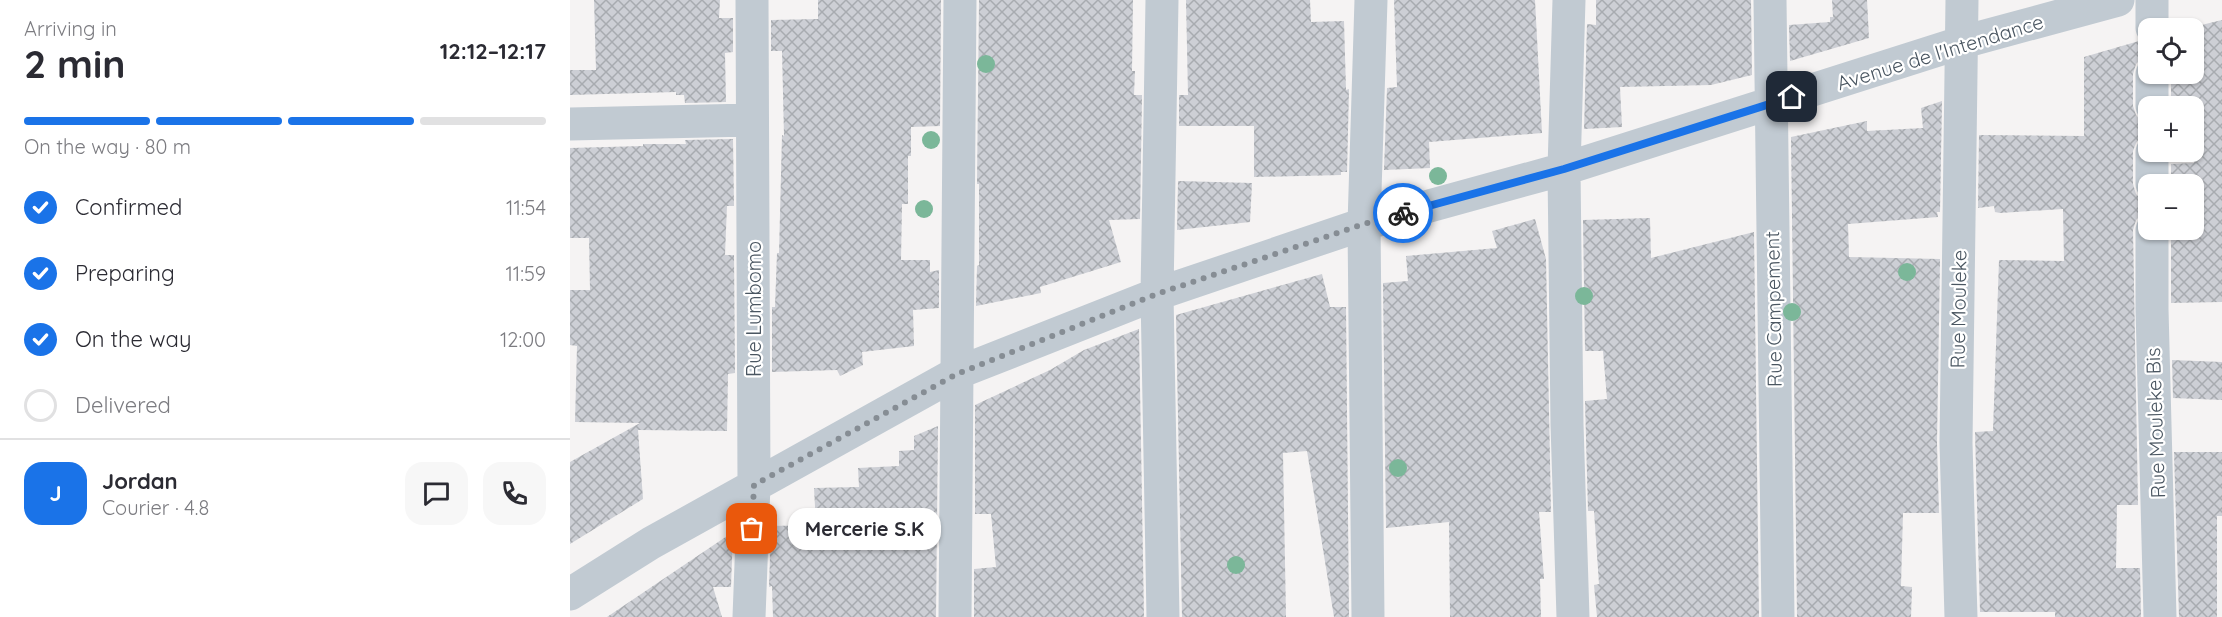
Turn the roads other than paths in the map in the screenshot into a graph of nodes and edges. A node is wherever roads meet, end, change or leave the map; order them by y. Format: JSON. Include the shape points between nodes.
{"nodes":[{"id":1,"x":752,"y":0,"type":"edge"},
{"id":2,"x":960,"y":0,"type":"edge"},
{"id":3,"x":1162,"y":0,"type":"edge"},
{"id":4,"x":1371,"y":0,"type":"edge"},
{"id":5,"x":1569,"y":0,"type":"edge"},
{"id":6,"x":1770,"y":0,"type":"edge"},
{"id":7,"x":1962,"y":0,"type":"edge"},
{"id":8,"x":2118,"y":0,"type":"edge"},
{"id":9,"x":2152,"y":0,"type":"edge"},
{"id":10,"x":2152,"y":18,"type":"edge"},
{"id":11,"x":1963,"y":42,"type":"junction"},
{"id":12,"x":1771,"y":104,"type":"junction"},
{"id":13,"x":751,"y":120,"type":"junction"},
{"id":14,"x":570,"y":124,"type":"edge"},
{"id":15,"x":1564,"y":169,"type":"junction"},
{"id":16,"x":1364,"y":224,"type":"junction"},
{"id":17,"x":2152,"y":240,"type":"edge"},
{"id":18,"x":1157,"y":294,"type":"junction"},
{"id":19,"x":957,"y":374,"type":"junction"},
{"id":20,"x":754,"y":485,"type":"junction"},
{"id":21,"x":570,"y":594,"type":"edge"},
{"id":22,"x":749,"y":617,"type":"edge"},
{"id":23,"x":955,"y":617,"type":"edge"},
{"id":24,"x":1163,"y":617,"type":"edge"},
{"id":25,"x":1368,"y":617,"type":"edge"},
{"id":26,"x":1573,"y":617,"type":"edge"},
{"id":27,"x":1778,"y":617,"type":"edge"},
{"id":28,"x":1961,"y":617,"type":"edge"},
{"id":29,"x":2160,"y":617,"type":"edge"}],
"edges":[{"from":1,"to":13,"type":"street","name":"Rue Lumbomo"},
{"from":2,"to":19,"type":"street"},
{"from":3,"to":18,"type":"street"},
{"from":4,"to":16,"type":"street"},
{"from":5,"to":15,"type":"street"},
{"from":6,"to":12,"type":"street","name":"Rue Campement"},
{"from":7,"to":11,"type":"street","name":"Rue Mouleke"},
{"from":8,"to":11,"type":"street","name":"Avenue de l'Intendance"},
{"from":9,"to":10,"type":"street"},
{"from":11,"to":12,"type":"street","name":"Avenue de l'Intendance"},
{"from":11,"to":28,"type":"street","name":"Rue Mouleke","via":[[1956,443]]},
{"from":12,"to":15,"type":"street","name":"Avenue de l'Intendance"},
{"from":12,"to":27,"type":"street","name":"Rue Campement"},
{"from":13,"to":14,"type":"street"},
{"from":13,"to":20,"type":"street","name":"Rue Lumbomo"},
{"from":15,"to":16,"type":"street","name":"Avenue de l'Intendance"},
{"from":15,"to":26,"type":"street"},
{"from":16,"to":18,"type":"street","name":"Avenue de l'Intendance"},
{"from":16,"to":25,"type":"street"},
{"from":17,"to":29,"type":"street","name":"Rue Mouleke Bis"},
{"from":18,"to":19,"type":"street","name":"Avenue de l'Intendance"},
{"from":18,"to":24,"type":"street"},
{"from":19,"to":20,"type":"street","name":"Avenue de l'Intendance"},
{"from":19,"to":23,"type":"street"},
{"from":20,"to":21,"type":"street","name":"Avenue de l'Intendance"},
{"from":20,"to":22,"type":"street","name":"Rue Lumbomo"}]}
